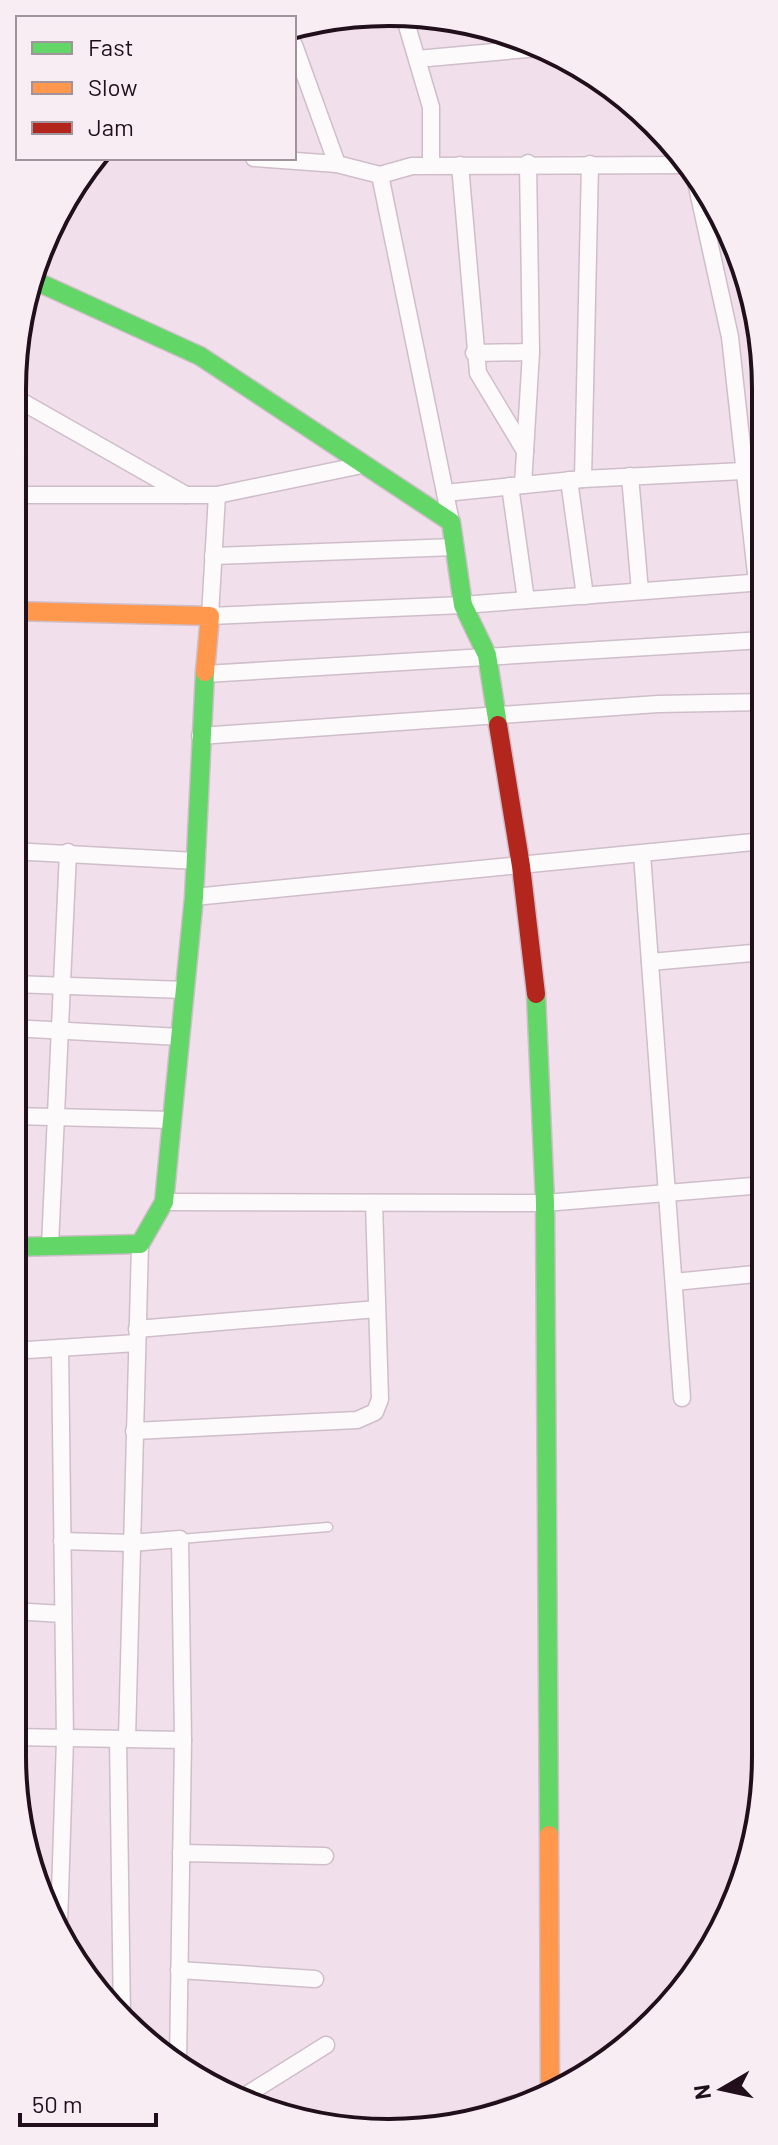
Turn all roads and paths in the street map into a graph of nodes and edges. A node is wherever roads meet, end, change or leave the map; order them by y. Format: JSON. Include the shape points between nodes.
{"nodes":[{"id":1,"x":407,"y":27,"type":"edge"},
{"id":2,"x":518,"y":50,"type":"edge"},
{"id":3,"x":296,"y":51,"type":"edge"},
{"id":4,"x":417,"y":59,"type":"junction"},
{"id":5,"x":282,"y":160,"type":"edge"},
{"id":6,"x":528,"y":163,"type":"junction"},
{"id":7,"x":337,"y":164,"type":"junction"},
{"id":8,"x":590,"y":164,"type":"junction"},
{"id":9,"x":431,"y":165,"type":"junction"},
{"id":10,"x":460,"y":165,"type":"junction"},
{"id":11,"x":674,"y":165,"type":"edge"},
{"id":12,"x":380,"y":175,"type":"junction"},
{"id":13,"x":701,"y":204,"type":"edge"},
{"id":14,"x":41,"y":284,"type":"edge"},
{"id":15,"x":531,"y":352,"type":"junction"},
{"id":16,"x":474,"y":353,"type":"junction"},
{"id":17,"x":26,"y":404,"type":"edge"},
{"id":18,"x":525,"y":451,"type":"junction"},
{"id":19,"x":752,"y":459,"type":"edge"},
{"id":20,"x":362,"y":465,"type":"junction"},
{"id":21,"x":752,"y":470,"type":"edge"},
{"id":22,"x":630,"y":476,"type":"junction"},
{"id":23,"x":576,"y":480,"type":"junction"},
{"id":24,"x":516,"y":485,"type":"junction"},
{"id":25,"x":445,"y":493,"type":"junction"},
{"id":26,"x":26,"y":495,"type":"edge"},
{"id":27,"x":217,"y":495,"type":"junction"},
{"id":28,"x":188,"y":496,"type":"junction"},
{"id":29,"x":451,"y":522,"type":"junction"},
{"id":30,"x":455,"y":547,"type":"junction"},
{"id":31,"x":213,"y":556,"type":"junction"},
{"id":32,"x":752,"y":583,"type":"edge"},
{"id":33,"x":640,"y":591,"type":"junction"},
{"id":34,"x":585,"y":596,"type":"junction"},
{"id":35,"x":526,"y":600,"type":"junction"},
{"id":36,"x":463,"y":605,"type":"junction"},
{"id":37,"x":26,"y":611,"type":"edge"},
{"id":38,"x":210,"y":616,"type":"junction"},
{"id":39,"x":752,"y":641,"type":"edge"},
{"id":40,"x":487,"y":655,"type":"junction"},
{"id":41,"x":205,"y":674,"type":"junction"},
{"id":42,"x":752,"y":702,"type":"edge"},
{"id":43,"x":497,"y":714,"type":"junction"},
{"id":44,"x":200,"y":736,"type":"junction"},
{"id":45,"x":752,"y":842,"type":"edge"},
{"id":46,"x":26,"y":851,"type":"edge"},
{"id":47,"x":68,"y":852,"type":"junction"},
{"id":48,"x":642,"y":854,"type":"junction"},
{"id":49,"x":196,"y":861,"type":"junction"},
{"id":50,"x":521,"y":866,"type":"junction"},
{"id":51,"x":194,"y":897,"type":"junction"},
{"id":52,"x":752,"y":953,"type":"edge"},
{"id":53,"x":650,"y":962,"type":"junction"},
{"id":54,"x":26,"y":985,"type":"edge"},
{"id":55,"x":60,"y":987,"type":"junction"},
{"id":56,"x":185,"y":990,"type":"junction"},
{"id":57,"x":26,"y":1029,"type":"edge"},
{"id":58,"x":58,"y":1030,"type":"junction"},
{"id":59,"x":180,"y":1037,"type":"junction"},
{"id":60,"x":26,"y":1117,"type":"edge"},
{"id":61,"x":55,"y":1119,"type":"junction"},
{"id":62,"x":172,"y":1120,"type":"junction"},
{"id":63,"x":752,"y":1186,"type":"edge"},
{"id":64,"x":667,"y":1192,"type":"junction"},
{"id":65,"x":164,"y":1202,"type":"junction"},
{"id":66,"x":374,"y":1203,"type":"junction"},
{"id":67,"x":545,"y":1203,"type":"junction"},
{"id":68,"x":140,"y":1244,"type":"junction"},
{"id":69,"x":50,"y":1246,"type":"junction"},
{"id":70,"x":26,"y":1247,"type":"edge"},
{"id":71,"x":752,"y":1274,"type":"edge"},
{"id":72,"x":674,"y":1282,"type":"junction"},
{"id":73,"x":377,"y":1309,"type":"junction"},
{"id":74,"x":136,"y":1336,"type":"junction"},
{"id":75,"x":60,"y":1348,"type":"junction"},
{"id":76,"x":26,"y":1350,"type":"edge"},
{"id":77,"x":682,"y":1398,"type":"dead end"},
{"id":78,"x":134,"y":1431,"type":"junction"},
{"id":79,"x":328,"y":1527,"type":"dead end"},
{"id":80,"x":180,"y":1539,"type":"junction"},
{"id":81,"x":62,"y":1541,"type":"junction"},
{"id":82,"x":131,"y":1543,"type":"junction"},
{"id":83,"x":26,"y":1612,"type":"edge"},
{"id":84,"x":63,"y":1614,"type":"junction"},
{"id":85,"x":26,"y":1738,"type":"edge"},
{"id":86,"x":122,"y":1738,"type":"junction"},
{"id":87,"x":65,"y":1739,"type":"junction"},
{"id":88,"x":183,"y":1740,"type":"junction"},
{"id":89,"x":181,"y":1853,"type":"junction"},
{"id":90,"x":325,"y":1856,"type":"dead end"},
{"id":91,"x":60,"y":1908,"type":"edge"},
{"id":92,"x":179,"y":1970,"type":"junction"},
{"id":93,"x":315,"y":1979,"type":"dead end"},
{"id":94,"x":122,"y":2002,"type":"edge"},
{"id":95,"x":326,"y":2045,"type":"dead end"},
{"id":96,"x":178,"y":2051,"type":"edge"},
{"id":97,"x":550,"y":2082,"type":"edge"},
{"id":98,"x":252,"y":2092,"type":"edge"}],
"edges":[{"from":1,"to":4,"type":"street"},
{"from":2,"to":4,"type":"street"},
{"from":3,"to":7,"type":"street"},
{"from":4,"to":9,"type":"street","via":[[431,107]]},
{"from":5,"to":7,"type":"street"},
{"from":6,"to":8,"type":"street"},
{"from":6,"to":10,"type":"street"},
{"from":6,"to":15,"type":"street"},
{"from":7,"to":12,"type":"street"},
{"from":8,"to":11,"type":"street"},
{"from":8,"to":23,"type":"street"},
{"from":9,"to":10,"type":"street"},
{"from":9,"to":12,"type":"street"},
{"from":10,"to":16,"type":"street"},
{"from":12,"to":25,"type":"street"},
{"from":13,"to":19,"type":"street"},
{"from":14,"to":20,"type":"street","via":[[200,356]]},
{"from":15,"to":16,"type":"street"},
{"from":15,"to":18,"type":"street"},
{"from":16,"to":18,"type":"street","via":[[481,383]]},
{"from":17,"to":28,"type":"street"},
{"from":18,"to":24,"type":"street"},
{"from":20,"to":27,"type":"street"},
{"from":20,"to":29,"type":"street"},
{"from":21,"to":22,"type":"street"},
{"from":22,"to":23,"type":"street"},
{"from":22,"to":33,"type":"street"},
{"from":23,"to":24,"type":"street"},
{"from":23,"to":34,"type":"street"},
{"from":24,"to":25,"type":"street"},
{"from":24,"to":35,"type":"street"},
{"from":25,"to":29,"type":"street"},
{"from":26,"to":28,"type":"street"},
{"from":27,"to":28,"type":"street"},
{"from":27,"to":31,"type":"street"},
{"from":29,"to":30,"type":"street"},
{"from":30,"to":31,"type":"street"},
{"from":30,"to":36,"type":"street"},
{"from":31,"to":38,"type":"street"},
{"from":32,"to":33,"type":"street"},
{"from":33,"to":34,"type":"street"},
{"from":34,"to":35,"type":"street"},
{"from":35,"to":36,"type":"street"},
{"from":36,"to":38,"type":"street"},
{"from":36,"to":40,"type":"street"},
{"from":37,"to":38,"type":"street"},
{"from":38,"to":41,"type":"street"},
{"from":39,"to":40,"type":"street"},
{"from":40,"to":41,"type":"street"},
{"from":40,"to":43,"type":"street"},
{"from":41,"to":44,"type":"street"},
{"from":42,"to":43,"type":"street"},
{"from":43,"to":44,"type":"street"},
{"from":43,"to":50,"type":"street"},
{"from":44,"to":49,"type":"street"},
{"from":45,"to":48,"type":"street"},
{"from":46,"to":47,"type":"street"},
{"from":47,"to":49,"type":"street"},
{"from":47,"to":55,"type":"street"},
{"from":48,"to":50,"type":"street"},
{"from":48,"to":53,"type":"street"},
{"from":49,"to":51,"type":"street"},
{"from":50,"to":51,"type":"street"},
{"from":50,"to":67,"type":"street","via":[[539,1025]]},
{"from":51,"to":56,"type":"street"},
{"from":52,"to":53,"type":"street"},
{"from":53,"to":64,"type":"street"},
{"from":54,"to":55,"type":"street"},
{"from":55,"to":56,"type":"street"},
{"from":55,"to":58,"type":"street"},
{"from":56,"to":59,"type":"street"},
{"from":57,"to":58,"type":"street"},
{"from":58,"to":59,"type":"street"},
{"from":58,"to":61,"type":"street"},
{"from":59,"to":62,"type":"street"},
{"from":60,"to":61,"type":"street"},
{"from":61,"to":62,"type":"street"},
{"from":61,"to":69,"type":"street"},
{"from":62,"to":65,"type":"street"},
{"from":63,"to":64,"type":"street"},
{"from":64,"to":67,"type":"street"},
{"from":64,"to":72,"type":"street"},
{"from":65,"to":66,"type":"street"},
{"from":65,"to":68,"type":"street"},
{"from":66,"to":67,"type":"street"},
{"from":66,"to":73,"type":"street"},
{"from":67,"to":97,"type":"street"},
{"from":68,"to":69,"type":"street"},
{"from":68,"to":74,"type":"street"},
{"from":69,"to":70,"type":"street"},
{"from":71,"to":72,"type":"street"},
{"from":72,"to":77,"type":"street"},
{"from":73,"to":74,"type":"street"},
{"from":73,"to":78,"type":"street","via":[[380,1399],[368,1417]]},
{"from":74,"to":75,"type":"street"},
{"from":74,"to":78,"type":"street"},
{"from":75,"to":76,"type":"street"},
{"from":75,"to":81,"type":"street"},
{"from":78,"to":82,"type":"street"},
{"from":79,"to":80,"type":"lane"},
{"from":80,"to":82,"type":"street"},
{"from":80,"to":88,"type":"street"},
{"from":81,"to":82,"type":"street"},
{"from":81,"to":84,"type":"street"},
{"from":82,"to":86,"type":"street"},
{"from":83,"to":84,"type":"street"},
{"from":84,"to":87,"type":"street"},
{"from":85,"to":87,"type":"street"},
{"from":86,"to":87,"type":"street"},
{"from":86,"to":88,"type":"street"},
{"from":86,"to":94,"type":"street"},
{"from":87,"to":91,"type":"street"},
{"from":88,"to":89,"type":"street"},
{"from":89,"to":90,"type":"street"},
{"from":89,"to":92,"type":"street"},
{"from":92,"to":93,"type":"street"},
{"from":92,"to":96,"type":"street"},
{"from":95,"to":98,"type":"street"}]}
